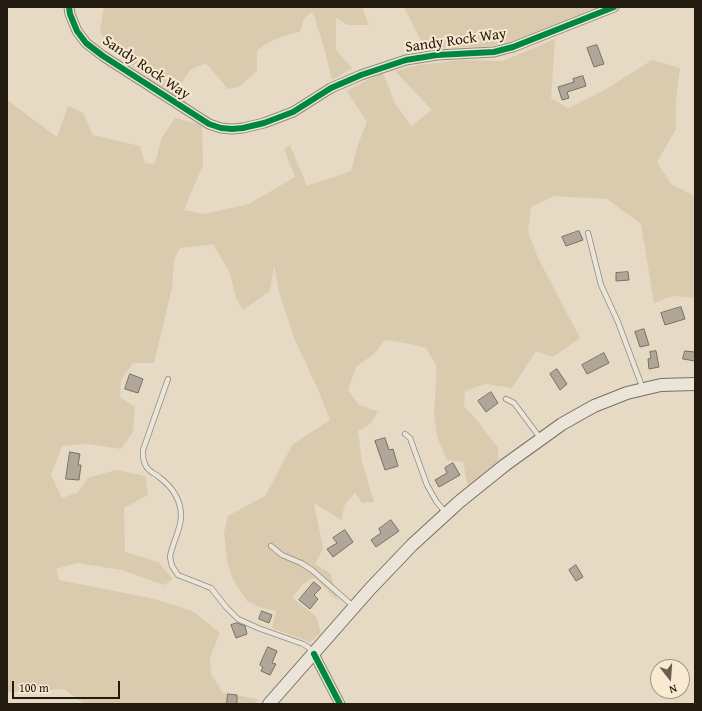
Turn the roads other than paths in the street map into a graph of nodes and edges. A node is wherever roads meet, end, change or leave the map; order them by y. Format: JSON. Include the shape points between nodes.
{"nodes":[{"id":1,"x":69,"y":7,"type":"edge"},
{"id":2,"x":614,"y":7,"type":"edge"},
{"id":3,"x":588,"y":233,"type":"dead end"},
{"id":4,"x":168,"y":379,"type":"dead end"},
{"id":5,"x":695,"y":384,"type":"edge"},
{"id":6,"x":643,"y":389,"type":"junction"},
{"id":7,"x":506,"y":399,"type":"dead end"},
{"id":8,"x":405,"y":434,"type":"dead end"},
{"id":9,"x":541,"y":439,"type":"junction"},
{"id":10,"x":446,"y":514,"type":"junction"},
{"id":11,"x":271,"y":546,"type":"dead end"},
{"id":12,"x":354,"y":607,"type":"junction"},
{"id":13,"x":314,"y":654,"type":"junction"},
{"id":14,"x":273,"y":702,"type":"edge"},
{"id":15,"x":340,"y":704,"type":"edge"}],
"edges":[{"from":1,"to":2,"type":"street","name":"Sandy Rock Way","via":[[77,31],[103,56],[208,124],[232,129],[264,123],[293,112],[331,88],[360,75],[406,60],[437,55],[494,52],[514,47]]},
{"from":3,"to":6,"type":"lane","via":[[601,285]]},
{"from":4,"to":13,"type":"lane","via":[[143,450],[143,458],[149,470],[170,486],[180,506],[180,523],[170,557],[174,570],[178,575],[211,588],[238,619],[303,644]]},
{"from":5,"to":6,"type":"main road","via":[[661,385]]},
{"from":6,"to":9,"type":"main road","via":[[594,406]]},
{"from":7,"to":9,"type":"lane","via":[[514,403]]},
{"from":8,"to":10,"type":"lane","via":[[410,438],[427,485]]},
{"from":9,"to":10,"type":"main road","via":[[504,465]]},
{"from":10,"to":12,"type":"main road"},
{"from":11,"to":12,"type":"lane","via":[[282,556],[312,570]]},
{"from":12,"to":13,"type":"main road"},
{"from":13,"to":14,"type":"main road"},
{"from":13,"to":15,"type":"street"}]}
